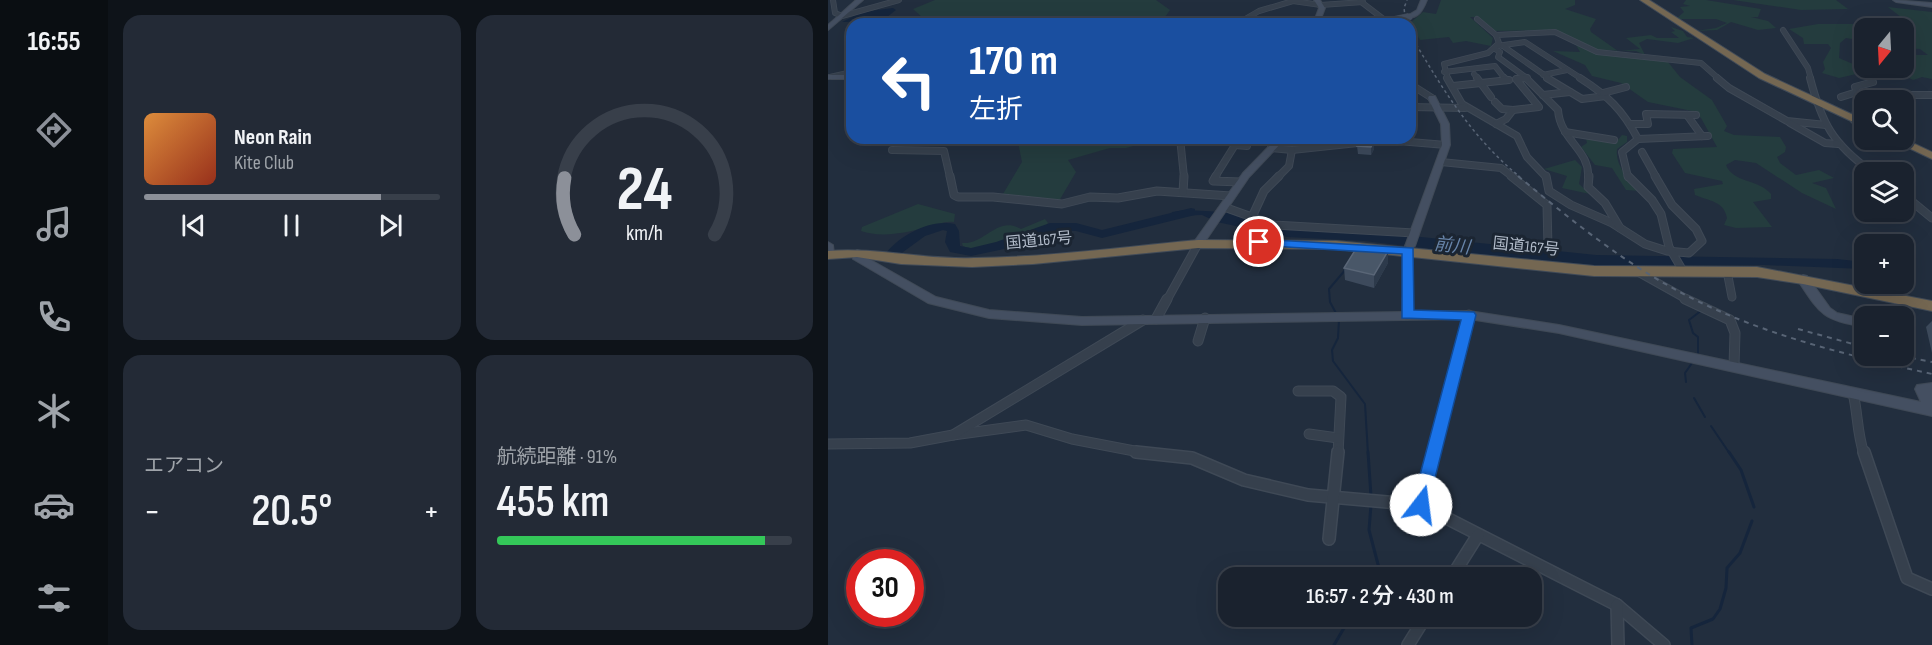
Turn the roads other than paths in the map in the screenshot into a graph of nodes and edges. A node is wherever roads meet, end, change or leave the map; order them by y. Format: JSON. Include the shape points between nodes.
{"nodes":[{"id":1,"x":832,"y":0,"type":"edge"},
{"id":2,"x":860,"y":0,"type":"edge"},
{"id":3,"x":899,"y":0,"type":"edge"},
{"id":4,"x":1424,"y":0,"type":"edge"},
{"id":5,"x":1644,"y":0,"type":"edge"},
{"id":6,"x":1896,"y":0,"type":"edge"},
{"id":7,"x":1360,"y":1,"type":"edge"},
{"id":8,"x":1319,"y":2,"type":"edge"},
{"id":9,"x":1932,"y":6,"type":"edge"},
{"id":10,"x":831,"y":8,"type":"edge"},
{"id":11,"x":842,"y":16,"type":"junction"},
{"id":12,"x":1247,"y":18,"type":"edge"},
{"id":13,"x":1317,"y":18,"type":"edge"},
{"id":14,"x":1382,"y":18,"type":"edge"},
{"id":15,"x":1409,"y":18,"type":"edge"},
{"id":16,"x":1477,"y":19,"type":"dead end"},
{"id":17,"x":828,"y":28,"type":"edge"},
{"id":18,"x":1783,"y":30,"type":"dead end"},
{"id":19,"x":1496,"y":35,"type":"junction"},
{"id":20,"x":1498,"y":47,"type":"junction"},
{"id":21,"x":1567,"y":70,"type":"junction"},
{"id":22,"x":1444,"y":72,"type":"junction"},
{"id":23,"x":846,"y":73,"type":"edge"},
{"id":24,"x":1474,"y":74,"type":"dead end"},
{"id":25,"x":1543,"y":75,"type":"junction"},
{"id":26,"x":829,"y":77,"type":"edge"},
{"id":27,"x":846,"y":77,"type":"edge"},
{"id":28,"x":1527,"y":78,"type":"junction"},
{"id":29,"x":1516,"y":79,"type":"junction"},
{"id":30,"x":1506,"y":80,"type":"junction"},
{"id":31,"x":1873,"y":82,"type":"dead end"},
{"id":32,"x":1480,"y":83,"type":"junction"},
{"id":33,"x":1453,"y":86,"type":"junction"},
{"id":34,"x":1626,"y":87,"type":"dead end"},
{"id":35,"x":1416,"y":88,"type":"edge"},
{"id":36,"x":1856,"y":90,"type":"edge"},
{"id":37,"x":1571,"y":92,"type":"junction"},
{"id":38,"x":1854,"y":93,"type":"edge"},
{"id":39,"x":1543,"y":95,"type":"junction"},
{"id":40,"x":1605,"y":95,"type":"junction"},
{"id":41,"x":1914,"y":95,"type":"edge"},
{"id":42,"x":1932,"y":95,"type":"edge"},
{"id":43,"x":1841,"y":97,"type":"dead end"},
{"id":44,"x":1432,"y":98,"type":"joint"},
{"id":45,"x":1817,"y":103,"type":"junction"},
{"id":46,"x":1416,"y":107,"type":"edge"},
{"id":47,"x":1437,"y":108,"type":"junction"},
{"id":48,"x":1465,"y":108,"type":"junction"},
{"id":49,"x":1513,"y":110,"type":"junction"},
{"id":50,"x":1688,"y":115,"type":"junction"},
{"id":51,"x":1696,"y":115,"type":"dead end"},
{"id":52,"x":1854,"y":120,"type":"edge"},
{"id":53,"x":1787,"y":121,"type":"junction"},
{"id":54,"x":1496,"y":124,"type":"junction"},
{"id":55,"x":1630,"y":124,"type":"junction"},
{"id":56,"x":1826,"y":125,"type":"junction"},
{"id":57,"x":1565,"y":132,"type":"junction"},
{"id":58,"x":1638,"y":139,"type":"junction"},
{"id":59,"x":1614,"y":140,"type":"dead end"},
{"id":60,"x":1416,"y":141,"type":"edge"},
{"id":61,"x":1181,"y":144,"type":"edge"},
{"id":62,"x":1275,"y":144,"type":"edge"},
{"id":63,"x":1335,"y":144,"type":"edge"},
{"id":64,"x":1838,"y":144,"type":"junction"},
{"id":65,"x":1446,"y":145,"type":"junction"},
{"id":66,"x":1247,"y":146,"type":"dead end"},
{"id":67,"x":1271,"y":148,"type":"junction"},
{"id":68,"x":1914,"y":148,"type":"edge"},
{"id":69,"x":892,"y":150,"type":"dead end"},
{"id":70,"x":1292,"y":150,"type":"junction"},
{"id":71,"x":1642,"y":152,"type":"dead end"},
{"id":72,"x":1932,"y":156,"type":"edge"},
{"id":73,"x":1441,"y":162,"type":"junction"},
{"id":74,"x":1860,"y":162,"type":"edge"},
{"id":75,"x":1241,"y":182,"type":"junction"},
{"id":76,"x":1183,"y":192,"type":"junction"},
{"id":77,"x":1231,"y":196,"type":"junction"},
{"id":78,"x":1914,"y":203,"type":"edge"},
{"id":79,"x":1223,"y":208,"type":"junction"},
{"id":80,"x":1252,"y":217,"type":"junction"},
{"id":81,"x":1932,"y":218,"type":"edge"},
{"id":82,"x":1621,"y":229,"type":"junction"},
{"id":83,"x":1411,"y":241,"type":"junction"},
{"id":84,"x":1198,"y":244,"type":"junction"},
{"id":85,"x":828,"y":245,"type":"edge"},
{"id":86,"x":1548,"y":248,"type":"dead end"},
{"id":87,"x":857,"y":253,"type":"junction"},
{"id":88,"x":828,"y":254,"type":"edge"},
{"id":89,"x":1673,"y":254,"type":"junction"},
{"id":90,"x":1682,"y":269,"type":"junction"},
{"id":91,"x":1727,"y":271,"type":"junction"},
{"id":92,"x":1638,"y":272,"type":"junction"},
{"id":93,"x":1803,"y":279,"type":"junction"},
{"id":94,"x":1732,"y":297,"type":"dead end"},
{"id":95,"x":1899,"y":299,"type":"junction"},
{"id":96,"x":1901,"y":306,"type":"edge"},
{"id":97,"x":1932,"y":306,"type":"edge"},
{"id":98,"x":1407,"y":315,"type":"junction"},
{"id":99,"x":1469,"y":315,"type":"junction"},
{"id":100,"x":1205,"y":318,"type":"junction"},
{"id":101,"x":1150,"y":319,"type":"junction"},
{"id":102,"x":1854,"y":321,"type":"edge"},
{"id":103,"x":1198,"y":341,"type":"dead end"},
{"id":104,"x":1734,"y":366,"type":"junction"},
{"id":105,"x":1932,"y":388,"type":"edge"},
{"id":106,"x":1298,"y":391,"type":"dead end"},
{"id":107,"x":1853,"y":393,"type":"junction"},
{"id":108,"x":1931,"y":410,"type":"edge"},
{"id":109,"x":1310,"y":434,"type":"dead end"},
{"id":110,"x":953,"y":435,"type":"junction"},
{"id":111,"x":1338,"y":438,"type":"junction"},
{"id":112,"x":828,"y":444,"type":"edge"},
{"id":113,"x":1335,"y":499,"type":"junction"},
{"id":114,"x":1421,"y":505,"type":"junction"},
{"id":115,"x":1478,"y":535,"type":"junction"},
{"id":116,"x":1329,"y":539,"type":"dead end"},
{"id":117,"x":1458,"y":567,"type":"edge"},
{"id":118,"x":1932,"y":589,"type":"edge"},
{"id":119,"x":1617,"y":605,"type":"junction"},
{"id":120,"x":1419,"y":627,"type":"edge"},
{"id":121,"x":1408,"y":645,"type":"edge"},
{"id":122,"x":1618,"y":645,"type":"edge"},
{"id":123,"x":1664,"y":645,"type":"edge"}],
"edges":[{"from":1,"to":10,"type":"street"},
{"from":2,"to":11,"type":"street"},
{"from":3,"to":11,"type":"street"},
{"from":4,"to":15,"type":"street","bridge":true,"via":[[1420,11]]},
{"from":5,"to":45,"type":"highway","via":[[1762,76]]},
{"from":6,"to":9,"type":"street"},
{"from":7,"to":8,"type":"street"},
{"from":7,"to":14,"type":"street"},
{"from":8,"to":12,"type":"street","via":[[1293,1]]},
{"from":8,"to":13,"type":"street"},
{"from":10,"to":11,"type":"street"},
{"from":11,"to":17,"type":"street"},
{"from":16,"to":19,"type":"street"},
{"from":18,"to":45,"type":"street","via":[[1805,62]]},
{"from":19,"to":20,"type":"street"},
{"from":19,"to":53,"type":"street","via":[[1555,32],[1597,52],[1701,63],[1730,88]]},
{"from":20,"to":21,"type":"street","via":[[1525,42]]},
{"from":20,"to":22,"type":"street","via":[[1449,61],[1443,66]]},
{"from":20,"to":25,"type":"street"},
{"from":20,"to":28,"type":"street","via":[[1498,57]]},
{"from":21,"to":25,"type":"street"},
{"from":21,"to":40,"type":"street"},
{"from":22,"to":30,"type":"street","via":[[1494,66]]},
{"from":22,"to":33,"type":"street"},
{"from":23,"to":26,"type":"street"},
{"from":24,"to":32,"type":"street"},
{"from":25,"to":37,"type":"street"},
{"from":26,"to":27,"type":"street"},
{"from":28,"to":29,"type":"street"},
{"from":28,"to":39,"type":"street"},
{"from":29,"to":30,"type":"street"},
{"from":29,"to":49,"type":"street","via":[[1539,107]]},
{"from":30,"to":32,"type":"street"},
{"from":31,"to":36,"type":"street","via":[[1855,87]]},
{"from":32,"to":33,"type":"street"},
{"from":32,"to":49,"type":"street","via":[[1502,109]]},
{"from":33,"to":48,"type":"street"},
{"from":34,"to":40,"type":"street"},
{"from":35,"to":44,"type":"street"},
{"from":37,"to":39,"type":"street"},
{"from":37,"to":40,"type":"street","via":[[1589,100]]},
{"from":38,"to":43,"type":"street"},
{"from":39,"to":57,"type":"street","via":[[1557,110]]},
{"from":40,"to":55,"type":"street"},
{"from":41,"to":42,"type":"street"},
{"from":44,"to":47,"type":"street"},
{"from":45,"to":52,"type":"highway"},
{"from":45,"to":56,"type":"street"},
{"from":46,"to":47,"type":"street"},
{"from":47,"to":48,"type":"street"},
{"from":47,"to":65,"type":"street","via":[[1447,131]]},
{"from":48,"to":54,"type":"street"},
{"from":49,"to":54,"type":"street"},
{"from":50,"to":51,"type":"street"},
{"from":50,"to":55,"type":"street","via":[[1646,114],[1648,124]]},
{"from":50,"to":58,"type":"street","via":[[1705,136]]},
{"from":53,"to":56,"type":"street"},
{"from":53,"to":64,"type":"street","via":[[1825,143]]},
{"from":54,"to":82,"type":"street","via":[[1517,136],[1527,157],[1546,175],[1547,187],[1556,197]]},
{"from":55,"to":58,"type":"street"},
{"from":56,"to":64,"type":"street"},
{"from":57,"to":59,"type":"street"},
{"from":57,"to":82,"type":"street","via":[[1589,165],[1588,187],[1605,203]]},
{"from":58,"to":89,"type":"street","via":[[1622,152],[1626,173],[1661,214]]},
{"from":60,"to":65,"type":"street"},
{"from":61,"to":76,"type":"street"},
{"from":62,"to":67,"type":"street"},
{"from":63,"to":70,"type":"street"},
{"from":64,"to":74,"type":"street"},
{"from":65,"to":73,"type":"street"},
{"from":66,"to":75,"type":"street","via":[[1235,145],[1213,181]]},
{"from":67,"to":70,"type":"street"},
{"from":67,"to":75,"type":"street"},
{"from":68,"to":72,"type":"highway"},
{"from":69,"to":76,"type":"street","via":[[944,151],[954,195],[958,197],[1062,204],[1157,190]]},
{"from":70,"to":80,"type":"street","via":[[1289,166],[1264,190]]},
{"from":71,"to":89,"type":"street","via":[[1672,205],[1690,220],[1702,241],[1689,253]]},
{"from":73,"to":83,"type":"street"},
{"from":73,"to":86,"type":"street","via":[[1501,168],[1547,205]]},
{"from":75,"to":77,"type":"street"},
{"from":76,"to":77,"type":"street"},
{"from":77,"to":79,"type":"street"},
{"from":78,"to":81,"type":"street"},
{"from":79,"to":80,"type":"street"},
{"from":79,"to":84,"type":"street"},
{"from":80,"to":83,"type":"street","via":[[1290,227]]},
{"from":82,"to":89,"type":"street","via":[[1632,238]]},
{"from":83,"to":84,"type":"highway","name":"国道167号","via":[[1358,247]]},
{"from":83,"to":92,"type":"highway","name":"国道167号","via":[[1550,268]]},
{"from":83,"to":98,"type":"street"},
{"from":84,"to":87,"type":"highway","name":"国道167号","via":[[1004,262],[901,260]]},
{"from":84,"to":101,"type":"street"},
{"from":85,"to":88,"type":"street"},
{"from":87,"to":88,"type":"highway","name":"国道167号"},
{"from":87,"to":101,"type":"street","via":[[857,257],[902,285],[962,309],[1028,319]]},
{"from":89,"to":90,"type":"street"},
{"from":90,"to":91,"type":"highway","name":"国道167号"},
{"from":90,"to":92,"type":"highway","name":"国道167号"},
{"from":91,"to":93,"type":"highway","name":"国道167号"},
{"from":91,"to":94,"type":"street"},
{"from":92,"to":104,"type":"street","via":[[1730,320],[1736,330]]},
{"from":93,"to":95,"type":"highway","name":"国道167号"},
{"from":93,"to":102,"type":"street","via":[[1826,311]]},
{"from":95,"to":96,"type":"street"},
{"from":95,"to":97,"type":"highway","name":"国道167号"},
{"from":98,"to":99,"type":"street"},
{"from":98,"to":100,"type":"street"},
{"from":99,"to":104,"type":"street","via":[[1559,329]]},
{"from":99,"to":114,"type":"street"},
{"from":100,"to":101,"type":"street"},
{"from":100,"to":103,"type":"street"},
{"from":101,"to":110,"type":"street"},
{"from":104,"to":107,"type":"street"},
{"from":105,"to":108,"type":"street","via":[[1922,389]]},
{"from":106,"to":111,"type":"street","via":[[1333,391],[1341,397]]},
{"from":107,"to":108,"type":"street"},
{"from":107,"to":118,"type":"street","via":[[1857,433],[1907,578]]},
{"from":109,"to":111,"type":"street"},
{"from":110,"to":112,"type":"street","via":[[910,443]]},
{"from":110,"to":113,"type":"street","via":[[1026,425],[1134,452],[1192,458],[1244,480]]},
{"from":111,"to":113,"type":"street"},
{"from":113,"to":114,"type":"street"},
{"from":113,"to":116,"type":"street"},
{"from":114,"to":115,"type":"street"},
{"from":115,"to":117,"type":"street"},
{"from":115,"to":119,"type":"street"},
{"from":119,"to":122,"type":"street"},
{"from":119,"to":123,"type":"street"},
{"from":120,"to":121,"type":"street"}]}
